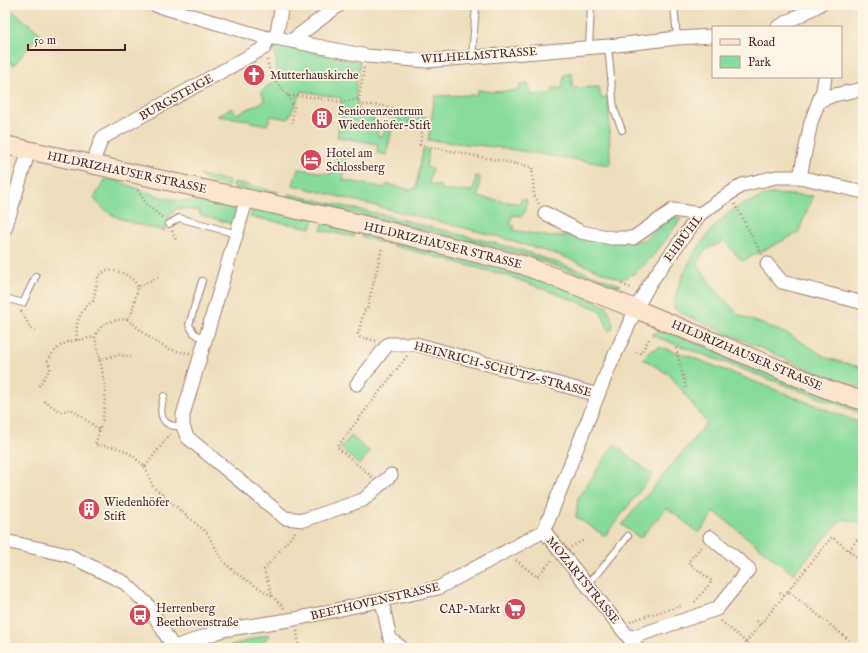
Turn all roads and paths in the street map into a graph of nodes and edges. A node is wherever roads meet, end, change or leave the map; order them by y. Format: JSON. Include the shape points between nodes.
{"nodes":[{"id":1,"x":155,"y":5,"type":"edge"},
{"id":2,"x":282,"y":5,"type":"edge"},
{"id":3,"x":339,"y":5,"type":"edge"},
{"id":4,"x":476,"y":5,"type":"edge"},
{"id":5,"x":591,"y":5,"type":"edge"},
{"id":6,"x":674,"y":5,"type":"edge"},
{"id":7,"x":812,"y":7,"type":"edge"},
{"id":8,"x":780,"y":26,"type":"edge"},
{"id":9,"x":712,"y":36,"type":"edge"},
{"id":10,"x":677,"y":38,"type":"junction"},
{"id":11,"x":291,"y":40,"type":"junction"},
{"id":12,"x":269,"y":41,"type":"junction"},
{"id":13,"x":608,"y":46,"type":"junction"},
{"id":14,"x":589,"y":47,"type":"junction"},
{"id":15,"x":367,"y":56,"type":"junction"},
{"id":16,"x":472,"y":58,"type":"junction"},
{"id":17,"x":822,"y":89,"type":"edge"},
{"id":18,"x":863,"y":89,"type":"edge"},
{"id":19,"x":288,"y":96,"type":"junction"},
{"id":20,"x":359,"y":99,"type":"junction"},
{"id":21,"x":292,"y":123,"type":"dead end"},
{"id":22,"x":622,"y":130,"type":"dead end"},
{"id":23,"x":5,"y":145,"type":"edge"},
{"id":24,"x":29,"y":150,"type":"junction"},
{"id":25,"x":92,"y":164,"type":"junction"},
{"id":26,"x":800,"y":176,"type":"junction"},
{"id":27,"x":136,"y":188,"type":"dead end"},
{"id":28,"x":863,"y":192,"type":"edge"},
{"id":29,"x":247,"y":198,"type":"junction"},
{"id":30,"x":736,"y":204,"type":"dead end"},
{"id":31,"x":545,"y":212,"type":"joint"},
{"id":32,"x":700,"y":214,"type":"junction"},
{"id":33,"x":169,"y":224,"type":"junction"},
{"id":34,"x":5,"y":229,"type":"edge"},
{"id":35,"x":237,"y":234,"type":"junction"},
{"id":36,"x":176,"y":240,"type":"dead end"},
{"id":37,"x":382,"y":248,"type":"dead end"},
{"id":38,"x":767,"y":264,"type":"joint"},
{"id":39,"x":36,"y":276,"type":"dead end"},
{"id":40,"x":158,"y":277,"type":"dead end"},
{"id":41,"x":202,"y":281,"type":"dead end"},
{"id":42,"x":138,"y":287,"type":"junction"},
{"id":43,"x":5,"y":298,"type":"edge"},
{"id":44,"x":862,"y":299,"type":"edge"},
{"id":45,"x":23,"y":302,"type":"junction"},
{"id":46,"x":636,"y":309,"type":"junction"},
{"id":47,"x":127,"y":319,"type":"junction"},
{"id":48,"x":35,"y":331,"type":"dead end"},
{"id":49,"x":95,"y":337,"type":"junction"},
{"id":50,"x":649,"y":339,"type":"dead end"},
{"id":51,"x":77,"y":340,"type":"junction"},
{"id":52,"x":205,"y":340,"type":"junction"},
{"id":53,"x":388,"y":344,"type":"junction"},
{"id":54,"x":416,"y":344,"type":"junction"},
{"id":55,"x":676,"y":348,"type":"dead end"},
{"id":56,"x":636,"y":352,"type":"dead end"},
{"id":57,"x":201,"y":353,"type":"junction"},
{"id":58,"x":131,"y":357,"type":"dead end"},
{"id":59,"x":99,"y":359,"type":"junction"},
{"id":60,"x":357,"y":384,"type":"dead end"},
{"id":61,"x":39,"y":386,"type":"dead end"},
{"id":62,"x":686,"y":388,"type":"dead end"},
{"id":63,"x":598,"y":395,"type":"junction"},
{"id":64,"x":164,"y":396,"type":"dead end"},
{"id":65,"x":44,"y":401,"type":"dead end"},
{"id":66,"x":863,"y":402,"type":"edge"},
{"id":67,"x":179,"y":427,"type":"junction"},
{"id":68,"x":100,"y":430,"type":"junction"},
{"id":69,"x":145,"y":467,"type":"junction"},
{"id":70,"x":391,"y":476,"type":"dead end"},
{"id":71,"x":381,"y":484,"type":"junction"},
{"id":72,"x":304,"y":520,"type":"junction"},
{"id":73,"x":544,"y":531,"type":"junction"},
{"id":74,"x":863,"y":533,"type":"edge"},
{"id":75,"x":628,"y":536,"type":"dead end"},
{"id":76,"x":710,"y":537,"type":"joint"},
{"id":77,"x":5,"y":541,"type":"edge"},
{"id":78,"x":510,"y":549,"type":"junction"},
{"id":79,"x":849,"y":550,"type":"junction"},
{"id":80,"x":863,"y":562,"type":"edge"},
{"id":81,"x":537,"y":576,"type":"dead end"},
{"id":82,"x":586,"y":584,"type":"junction"},
{"id":83,"x":788,"y":591,"type":"junction"},
{"id":84,"x":780,"y":594,"type":"dead end"},
{"id":85,"x":784,"y":596,"type":"junction"},
{"id":86,"x":273,"y":597,"type":"junction"},
{"id":87,"x":382,"y":602,"type":"junction"},
{"id":88,"x":689,"y":604,"type":"dead end"},
{"id":89,"x":682,"y":606,"type":"dead end"},
{"id":90,"x":294,"y":619,"type":"junction"},
{"id":91,"x":719,"y":620,"type":"dead end"},
{"id":92,"x":757,"y":621,"type":"dead end"},
{"id":93,"x":760,"y":625,"type":"junction"},
{"id":94,"x":621,"y":627,"type":"junction"},
{"id":95,"x":849,"y":640,"type":"dead end"},
{"id":96,"x":746,"y":642,"type":"junction"},
{"id":97,"x":633,"y":643,"type":"edge"},
{"id":98,"x":191,"y":645,"type":"edge"},
{"id":99,"x":173,"y":648,"type":"edge"},
{"id":100,"x":299,"y":648,"type":"edge"},
{"id":101,"x":402,"y":648,"type":"edge"},
{"id":102,"x":753,"y":648,"type":"edge"}],
"edges":[{"from":1,"to":12,"type":"street","name":"WILHELMSTRASSE"},
{"from":2,"to":12,"type":"street"},
{"from":3,"to":11,"type":"street"},
{"from":4,"to":16,"type":"lane"},
{"from":5,"to":14,"type":"lane"},
{"from":6,"to":10,"type":"lane"},
{"from":7,"to":8,"type":"street"},
{"from":9,"to":10,"type":"street","name":"WILHELMSTRASSE"},
{"from":10,"to":13,"type":"street","name":"WILHELMSTRASSE"},
{"from":11,"to":12,"type":"street","name":"WILHELMSTRASSE"},
{"from":11,"to":15,"type":"street","name":"WILHELMSTRASSE"},
{"from":12,"to":19,"type":"path","via":[[271,76]]},
{"from":12,"to":25,"type":"street","name":"BURGSTEIGE","via":[[102,138]]},
{"from":13,"to":14,"type":"street","name":"WILHELMSTRASSE"},
{"from":13,"to":22,"type":"lane","via":[[614,108]]},
{"from":14,"to":16,"type":"street","name":"WILHELMSTRASSE"},
{"from":15,"to":16,"type":"street","name":"WILHELMSTRASSE","via":[[427,61]]},
{"from":15,"to":20,"type":"path"},
{"from":17,"to":18,"type":"street","via":[[834,95]]},
{"from":17,"to":26,"type":"street","via":[[811,122]]},
{"from":19,"to":20,"type":"path","via":[[342,102]]},
{"from":19,"to":21,"type":"path","via":[[294,107]]},
{"from":20,"to":31,"type":"path","via":[[361,105],[384,105],[398,110],[422,132],[420,145],[532,167],[534,195]]},
{"from":23,"to":24,"type":"main road","name":"HILDRIZHAUSER STRASSE"},
{"from":24,"to":25,"type":"main road","name":"HILDRIZHAUSER STRASSE"},
{"from":24,"to":34,"type":"street"},
{"from":25,"to":29,"type":"main road","name":"HILDRIZHAUSER STRASSE"},
{"from":26,"to":28,"type":"street","name":"EHBÜHL"},
{"from":26,"to":32,"type":"street","name":"EHBÜHL","via":[[776,177],[742,185]]},
{"from":27,"to":33,"type":"path","via":[[146,204]]},
{"from":29,"to":35,"type":"street"},
{"from":29,"to":46,"type":"main road","name":"HILDRIZHAUSER STRASSE","via":[[523,265]]},
{"from":30,"to":38,"type":"path"},
{"from":31,"to":32,"type":"street","via":[[581,232],[612,238],[633,238],[673,210]]},
{"from":32,"to":46,"type":"street","name":"EHBÜHL","via":[[650,282]]},
{"from":33,"to":35,"type":"lane","via":[[179,218]]},
{"from":33,"to":36,"type":"path"},
{"from":35,"to":52,"type":"street"},
{"from":37,"to":53,"type":"path","via":[[358,334],[360,337]]},
{"from":38,"to":44,"type":"street","via":[[782,282]]},
{"from":39,"to":45,"type":"lane"},
{"from":40,"to":42,"type":"path"},
{"from":41,"to":52,"type":"lane","via":[[189,325],[194,333]]},
{"from":42,"to":47,"type":"path","via":[[132,312]]},
{"from":42,"to":51,"type":"path","via":[[126,273],[106,270],[98,277],[93,301],[84,309],[77,322]]},
{"from":43,"to":45,"type":"lane"},
{"from":45,"to":48,"type":"path","via":[[21,312],[31,329]]},
{"from":46,"to":63,"type":"street"},
{"from":46,"to":66,"type":"main road","name":"HILDRIZHAUSER STRASSE"},
{"from":47,"to":49,"type":"path","via":[[112,320],[103,324]]},
{"from":47,"to":57,"type":"path","via":[[160,346],[174,352]]},
{"from":49,"to":51,"type":"path"},
{"from":49,"to":59,"type":"path"},
{"from":50,"to":56,"type":"path","via":[[641,353]]},
{"from":51,"to":61,"type":"path","via":[[60,345],[48,362],[50,370]]},
{"from":52,"to":57,"type":"street"},
{"from":53,"to":54,"type":"street","name":"HEINRICH-SCHÜTZ-STRASSE"},
{"from":53,"to":60,"type":"street"},
{"from":54,"to":63,"type":"street","name":"HEINRICH-SCHÜTZ-STRASSE"},
{"from":54,"to":71,"type":"path","via":[[337,447]]},
{"from":55,"to":62,"type":"path"},
{"from":57,"to":67,"type":"street"},
{"from":58,"to":59,"type":"path","via":[[120,355]]},
{"from":59,"to":68,"type":"path","via":[[106,389]]},
{"from":63,"to":73,"type":"street"},
{"from":64,"to":67,"type":"lane","via":[[160,416],[166,422]]},
{"from":65,"to":68,"type":"path","via":[[61,412],[71,409]]},
{"from":67,"to":69,"type":"path"},
{"from":67,"to":72,"type":"street","via":[[187,437],[285,518]]},
{"from":68,"to":69,"type":"path","via":[[95,445],[128,451]]},
{"from":69,"to":86,"type":"path","via":[[153,487],[207,533],[223,560],[234,572]]},
{"from":70,"to":71,"type":"street"},
{"from":71,"to":72,"type":"street","via":[[363,500]]},
{"from":72,"to":86,"type":"path","via":[[264,570]]},
{"from":73,"to":78,"type":"street","name":"BEETHOVENSTRASSE"},
{"from":73,"to":82,"type":"street","name":"MOZARTSTRASSE"},
{"from":74,"to":79,"type":"path"},
{"from":75,"to":82,"type":"lane"},
{"from":76,"to":88,"type":"path","via":[[688,562],[712,581],[696,602]]},
{"from":76,"to":97,"type":"street","via":[[749,569],[717,609]]},
{"from":77,"to":99,"type":"street","via":[[68,555],[125,583],[148,605]]},
{"from":78,"to":81,"type":"path","via":[[516,559]]},
{"from":78,"to":87,"type":"street","name":"BEETHOVENSTRASSE","via":[[438,588]]},
{"from":79,"to":80,"type":"path"},
{"from":79,"to":83,"type":"path","via":[[832,537]]},
{"from":82,"to":94,"type":"street","name":"MOZARTSTRASSE"},
{"from":83,"to":85,"type":"path"},
{"from":83,"to":95,"type":"path"},
{"from":84,"to":85,"type":"path"},
{"from":85,"to":93,"type":"path"},
{"from":86,"to":90,"type":"path"},
{"from":87,"to":90,"type":"street","name":"BEETHOVENSTRASSE"},
{"from":87,"to":101,"type":"street","via":[[390,639]]},
{"from":89,"to":94,"type":"path","via":[[639,618]]},
{"from":90,"to":98,"type":"street","name":"BEETHOVENSTRASSE","via":[[224,630]]},
{"from":90,"to":100,"type":"path"},
{"from":91,"to":96,"type":"path"},
{"from":92,"to":93,"type":"path"},
{"from":93,"to":96,"type":"path"},
{"from":94,"to":97,"type":"street","name":"MOZARTSTRASSE"},
{"from":96,"to":102,"type":"path"},
{"from":98,"to":99,"type":"street","name":"BEETHOVENSTRASSE"}]}
